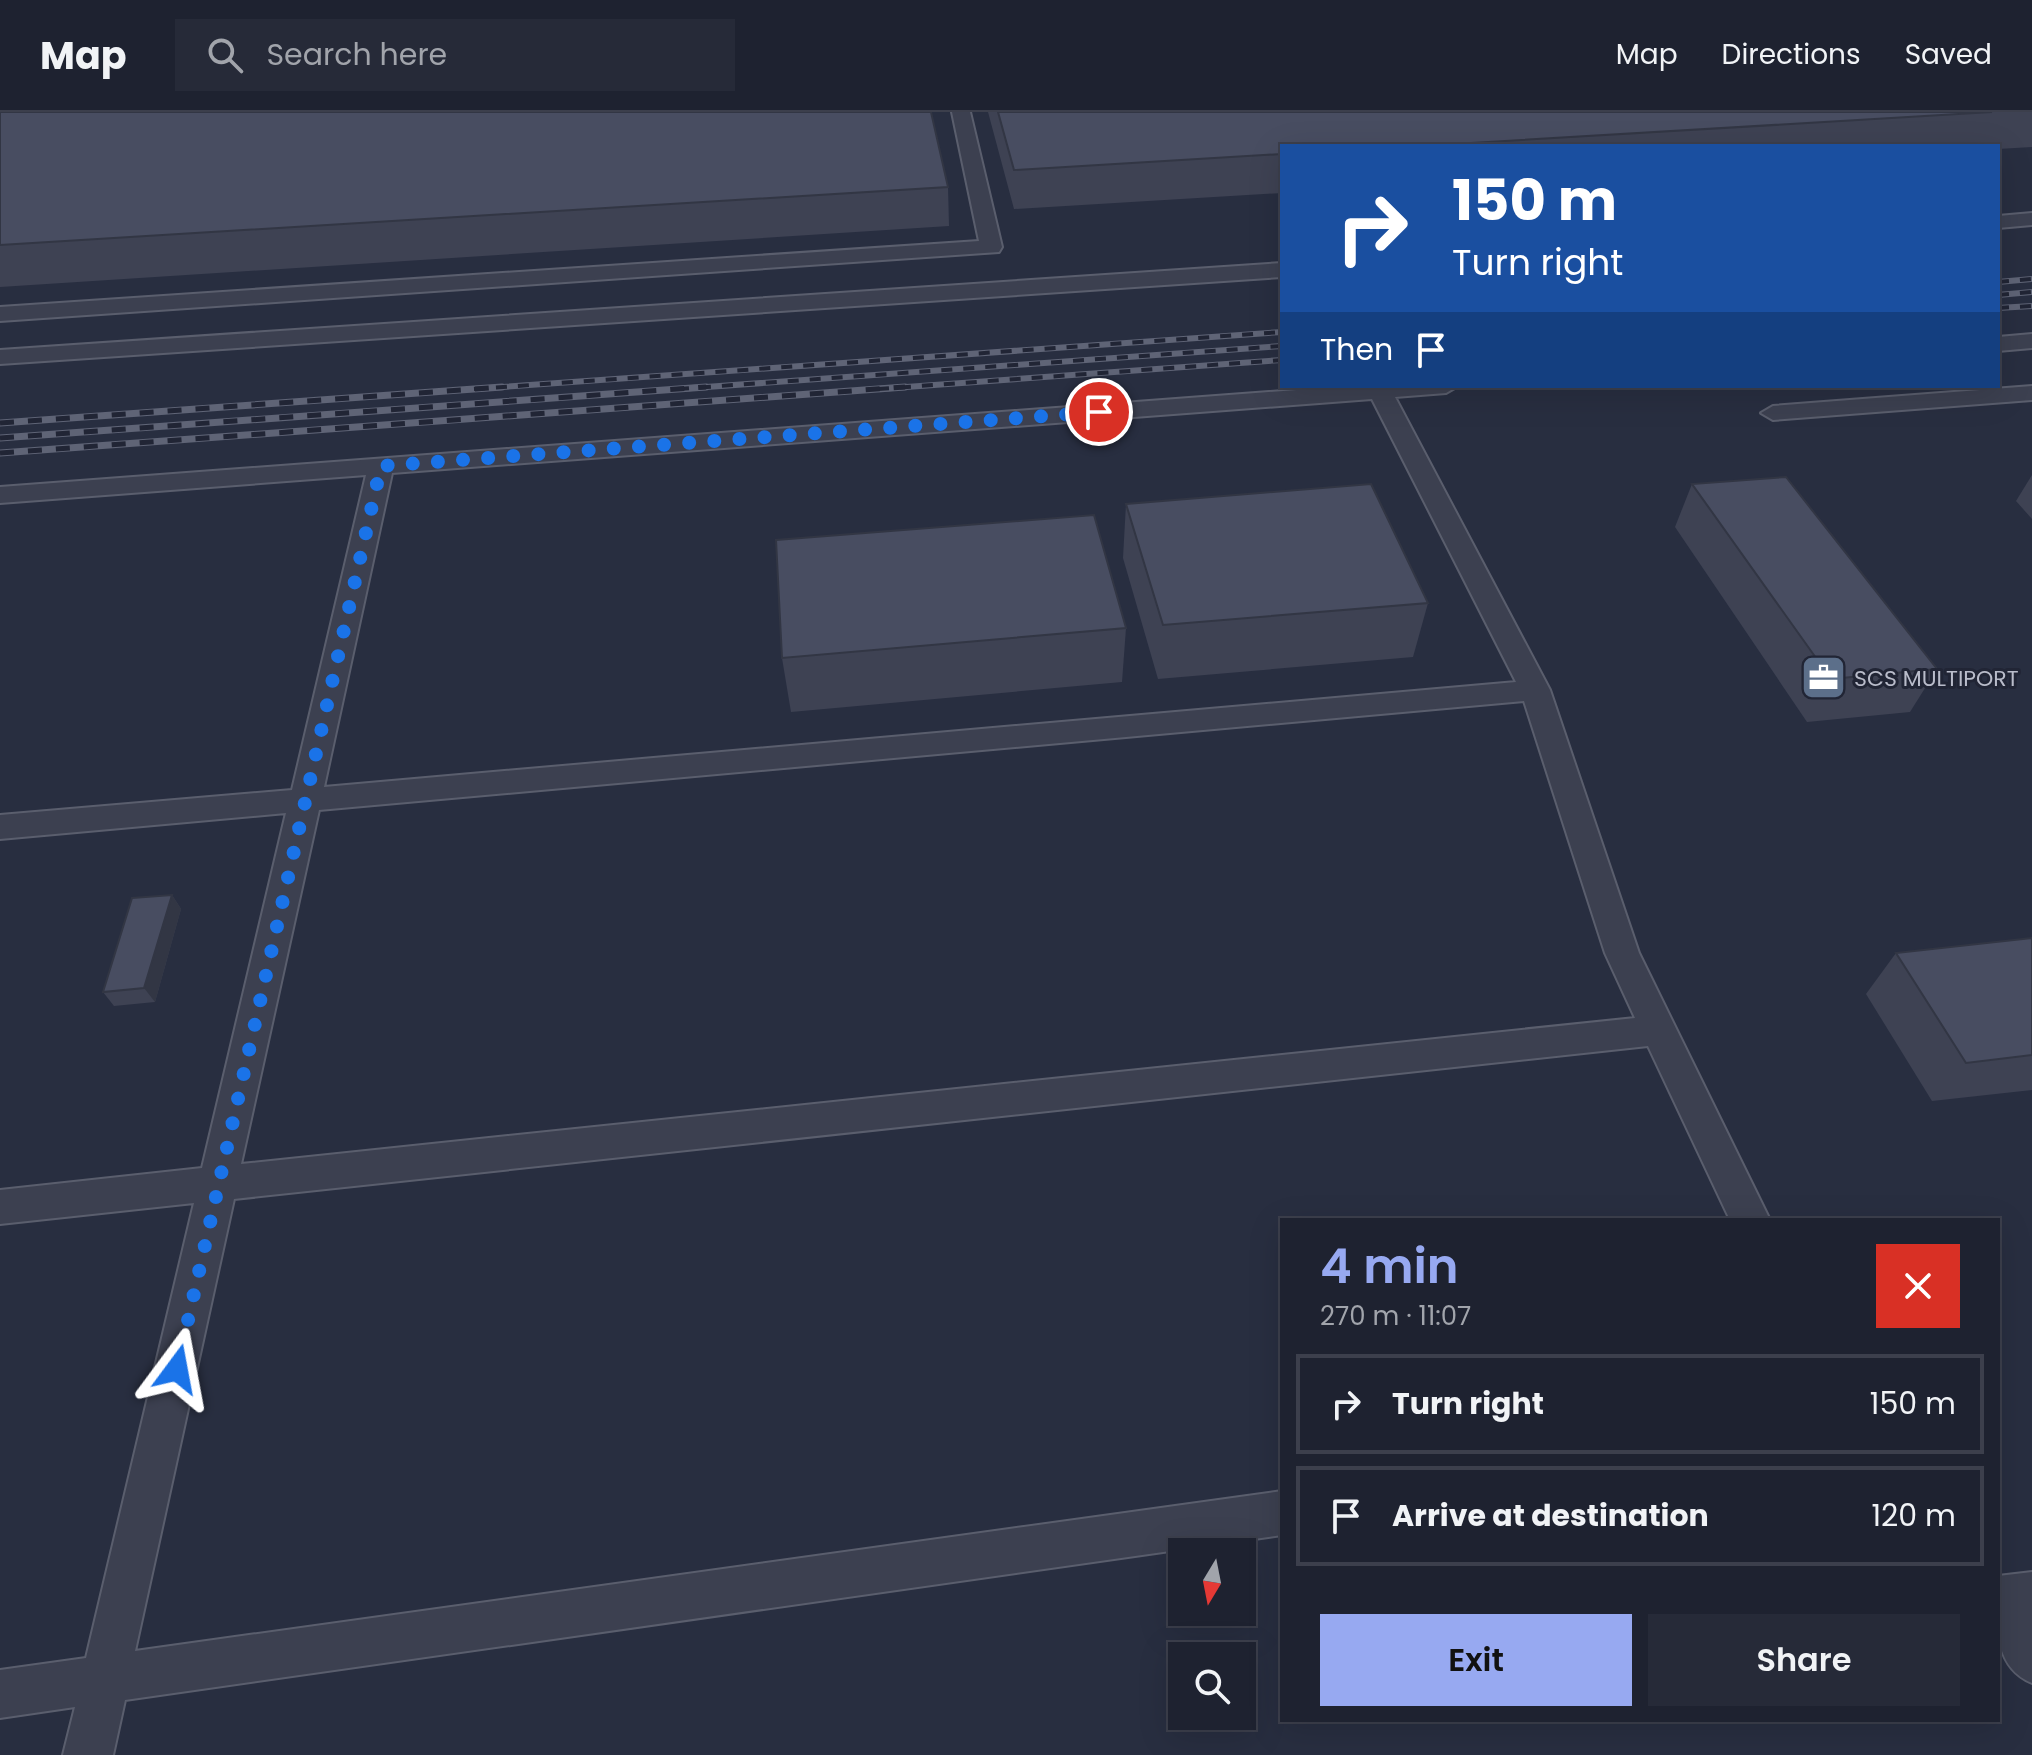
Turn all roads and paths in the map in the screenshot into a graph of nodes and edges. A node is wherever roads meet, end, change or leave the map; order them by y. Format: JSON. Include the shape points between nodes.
{"nodes":[{"id":1,"x":961,"y":112,"type":"edge"},
{"id":2,"x":2032,"y":219,"type":"edge"},
{"id":3,"x":2000,"y":222,"type":"edge"},
{"id":4,"x":1280,"y":270,"type":"edge"},
{"id":5,"x":0,"y":314,"type":"edge"},
{"id":6,"x":2032,"y":341,"type":"edge"},
{"id":7,"x":2000,"y":344,"type":"edge"},
{"id":8,"x":0,"y":357,"type":"edge"},
{"id":9,"x":1420,"y":388,"type":"edge"},
{"id":10,"x":1380,"y":391,"type":"junction"},
{"id":11,"x":2032,"y":393,"type":"edge"},
{"id":12,"x":1773,"y":413,"type":"dead end"},
{"id":13,"x":381,"y":466,"type":"junction"},
{"id":14,"x":0,"y":495,"type":"edge"},
{"id":15,"x":1535,"y":690,"type":"junction"},
{"id":16,"x":306,"y":800,"type":"junction"},
{"id":17,"x":0,"y":827,"type":"edge"},
{"id":18,"x":1657,"y":1030,"type":"junction"},
{"id":19,"x":219,"y":1183,"type":"junction"},
{"id":20,"x":0,"y":1207,"type":"edge"},
{"id":21,"x":1749,"y":1218,"type":"edge"},
{"id":22,"x":1280,"y":1513,"type":"edge"},
{"id":23,"x":2032,"y":1595,"type":"edge"},
{"id":24,"x":2000,"y":1599,"type":"edge"},
{"id":25,"x":2000,"y":1603,"type":"edge"},
{"id":26,"x":2032,"y":1659,"type":"edge"},
{"id":27,"x":107,"y":1678,"type":"junction"},
{"id":28,"x":0,"y":1694,"type":"edge"},
{"id":29,"x":88,"y":1755,"type":"edge"}],
"edges":[{"from":1,"to":5,"type":"lane","via":[[991,247]]},
{"from":2,"to":3,"type":"lane"},
{"from":4,"to":8,"type":"lane"},
{"from":6,"to":7,"type":"lane"},
{"from":9,"to":10,"type":"lane"},
{"from":10,"to":13,"type":"lane"},
{"from":10,"to":15,"type":"lane"},
{"from":11,"to":12,"type":"lane"},
{"from":13,"to":14,"type":"lane"},
{"from":13,"to":16,"type":"lane"},
{"from":15,"to":16,"type":"lane"},
{"from":15,"to":18,"type":"lane","via":[[1622,953]]},
{"from":16,"to":17,"type":"lane"},
{"from":16,"to":19,"type":"lane"},
{"from":18,"to":19,"type":"lane"},
{"from":18,"to":21,"type":"lane"},
{"from":19,"to":20,"type":"lane"},
{"from":19,"to":27,"type":"lane"},
{"from":22,"to":27,"type":"lane"},
{"from":23,"to":24,"type":"lane"},
{"from":25,"to":26,"type":"lane"},
{"from":27,"to":28,"type":"lane"},
{"from":27,"to":29,"type":"lane"}]}
